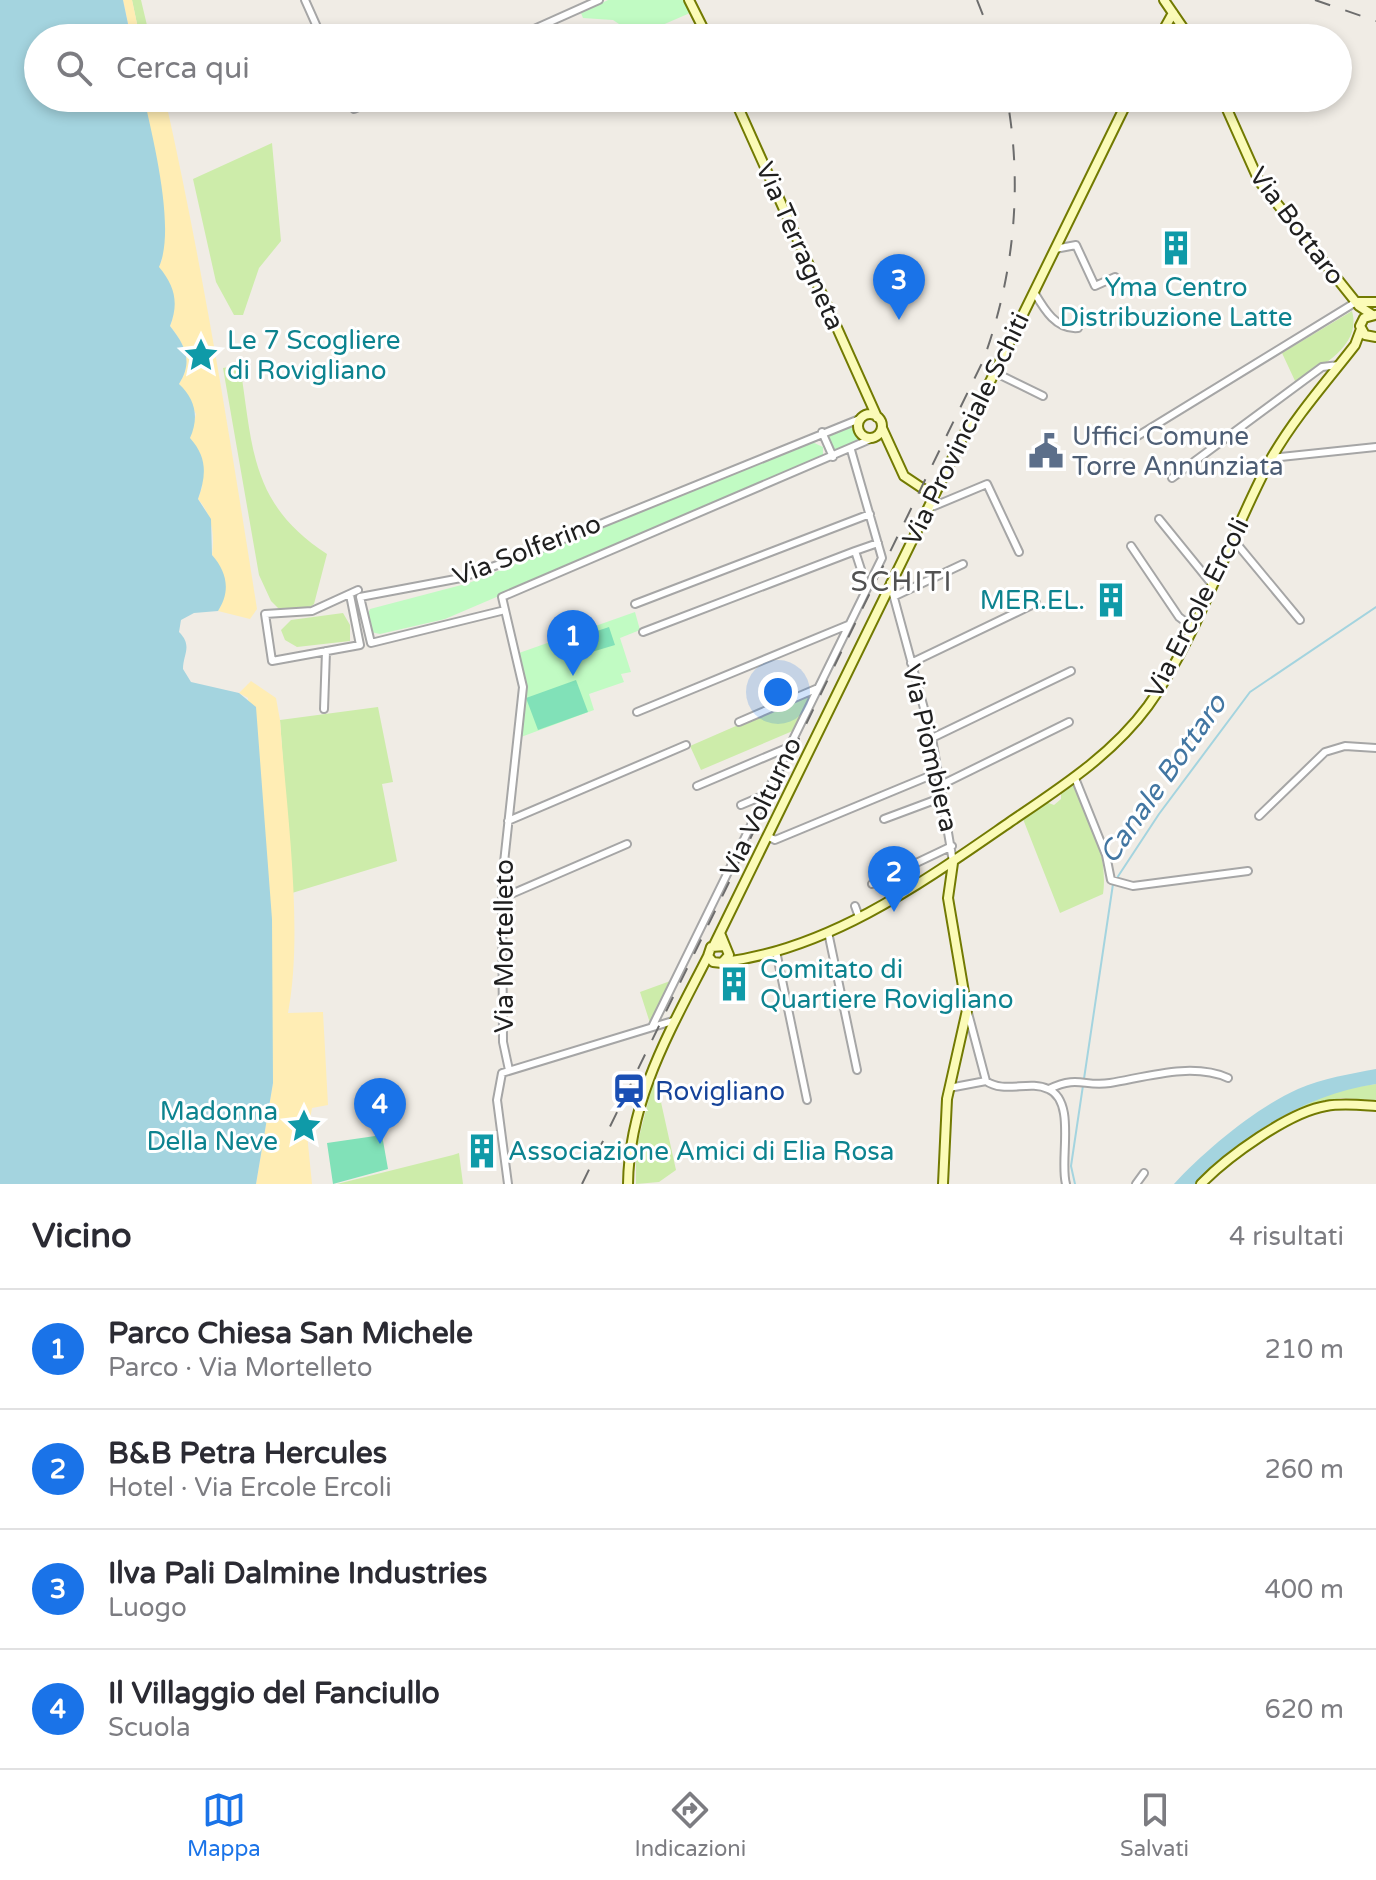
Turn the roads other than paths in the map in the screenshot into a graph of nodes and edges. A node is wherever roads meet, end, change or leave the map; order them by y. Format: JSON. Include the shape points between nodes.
{"nodes":[{"id":1,"x":305,"y":0,"type":"edge"},
{"id":2,"x":599,"y":0,"type":"edge"},
{"id":3,"x":689,"y":0,"type":"edge"},
{"id":4,"x":1164,"y":0,"type":"edge"},
{"id":5,"x":1173,"y":13,"type":"junction"},
{"id":6,"x":316,"y":24,"type":"edge"},
{"id":7,"x":545,"y":24,"type":"edge"},
{"id":8,"x":701,"y":24,"type":"edge"},
{"id":9,"x":1167,"y":24,"type":"edge"},
{"id":10,"x":1180,"y":24,"type":"edge"},
{"id":11,"x":740,"y":112,"type":"edge"},
{"id":12,"x":1122,"y":112,"type":"edge"},
{"id":13,"x":1228,"y":112,"type":"edge"},
{"id":14,"x":1055,"y":249,"type":"junction"},
{"id":15,"x":1115,"y":277,"type":"dead end"},
{"id":16,"x":1034,"y":292,"type":"junction"},
{"id":17,"x":1376,"y":302,"type":"edge"},
{"id":18,"x":1358,"y":304,"type":"junction"},
{"id":19,"x":1374,"y":314,"type":"edge"},
{"id":20,"x":1361,"y":325,"type":"junction"},
{"id":21,"x":1078,"y":328,"type":"dead end"},
{"id":22,"x":1374,"y":337,"type":"edge"},
{"id":23,"x":1355,"y":345,"type":"junction"},
{"id":24,"x":1339,"y":365,"type":"junction"},
{"id":25,"x":994,"y":372,"type":"junction"},
{"id":26,"x":1043,"y":396,"type":"dead end"},
{"id":27,"x":869,"y":417,"type":"junction"},
{"id":28,"x":822,"y":432,"type":"junction"},
{"id":29,"x":877,"y":434,"type":"junction"},
{"id":30,"x":1136,"y":437,"type":"dead end"},
{"id":31,"x":1376,"y":447,"type":"edge"},
{"id":32,"x":851,"y":450,"type":"junction"},
{"id":33,"x":833,"y":457,"type":"junction"},
{"id":34,"x":1271,"y":458,"type":"junction"},
{"id":35,"x":1172,"y":478,"type":"dead end"},
{"id":36,"x":934,"y":496,"type":"junction"},
{"id":37,"x":927,"y":509,"type":"junction"},
{"id":38,"x":870,"y":514,"type":"junction"},
{"id":39,"x":1159,"y":519,"type":"dead end"},
{"id":40,"x":1232,"y":538,"type":"junction"},
{"id":41,"x":878,"y":543,"type":"junction"},
{"id":42,"x":1131,"y":546,"type":"dead end"},
{"id":43,"x":855,"y":551,"type":"junction"},
{"id":44,"x":1019,"y":552,"type":"dead end"},
{"id":45,"x":963,"y":564,"type":"dead end"},
{"id":46,"x":890,"y":583,"type":"junction"},
{"id":47,"x":1211,"y":583,"type":"junction"},
{"id":48,"x":867,"y":588,"type":"junction"},
{"id":49,"x":358,"y":590,"type":"dead end"},
{"id":50,"x":350,"y":595,"type":"junction"},
{"id":51,"x":895,"y":596,"type":"junction"},
{"id":52,"x":502,"y":597,"type":"joint"},
{"id":53,"x":1036,"y":603,"type":"dead end"},
{"id":54,"x":635,"y":604,"type":"dead end"},
{"id":55,"x":505,"y":610,"type":"junction"},
{"id":56,"x":1300,"y":620,"type":"dead end"},
{"id":57,"x":850,"y":625,"type":"junction"},
{"id":58,"x":1191,"y":626,"type":"junction"},
{"id":59,"x":643,"y":632,"type":"dead end"},
{"id":60,"x":326,"y":651,"type":"junction"},
{"id":61,"x":911,"y":663,"type":"junction"},
{"id":62,"x":1071,"y":671,"type":"dead end"},
{"id":63,"x":818,"y":688,"type":"junction"},
{"id":64,"x":324,"y":709,"type":"dead end"},
{"id":65,"x":637,"y":712,"type":"dead end"},
{"id":66,"x":739,"y":722,"type":"dead end"},
{"id":67,"x":1069,"y":722,"type":"dead end"},
{"id":68,"x":932,"y":738,"type":"junction"},
{"id":69,"x":686,"y":745,"type":"dead end"},
{"id":70,"x":789,"y":747,"type":"junction"},
{"id":71,"x":1376,"y":748,"type":"edge"},
{"id":72,"x":939,"y":772,"type":"junction"},
{"id":73,"x":1075,"y":778,"type":"junction"},
{"id":74,"x":941,"y":785,"type":"junction"},
{"id":75,"x":697,"y":786,"type":"dead end"},
{"id":76,"x":767,"y":794,"type":"junction"},
{"id":77,"x":943,"y":797,"type":"junction"},
{"id":78,"x":741,"y":805,"type":"dead end"},
{"id":79,"x":1259,"y":816,"type":"dead end"},
{"id":80,"x":884,"y":819,"type":"dead end"},
{"id":81,"x":508,"y":821,"type":"junction"},
{"id":82,"x":767,"y":836,"type":"junction"},
{"id":83,"x":627,"y":844,"type":"dead end"},
{"id":84,"x":952,"y":846,"type":"junction"},
{"id":85,"x":953,"y":862,"type":"junction"},
{"id":86,"x":1248,"y":871,"type":"dead end"},
{"id":87,"x":872,"y":884,"type":"dead end"},
{"id":88,"x":502,"y":898,"type":"junction"},
{"id":89,"x":855,"y":906,"type":"dead end"},
{"id":90,"x":859,"y":917,"type":"junction"},
{"id":91,"x":720,"y":932,"type":"junction"},
{"id":92,"x":828,"y":932,"type":"junction"},
{"id":93,"x":714,"y":945,"type":"junction"},
{"id":94,"x":726,"y":948,"type":"junction"},
{"id":95,"x":776,"y":951,"type":"junction"},
{"id":96,"x":741,"y":959,"type":"junction"},
{"id":97,"x":716,"y":961,"type":"junction"},
{"id":98,"x":967,"y":1010,"type":"junction"},
{"id":99,"x":676,"y":1020,"type":"junction"},
{"id":100,"x":652,"y":1027,"type":"junction"},
{"id":101,"x":509,"y":1070,"type":"junction"},
{"id":102,"x":857,"y":1070,"type":"dead end"},
{"id":103,"x":1228,"y":1078,"type":"dead end"},
{"id":104,"x":986,"y":1081,"type":"junction"},
{"id":105,"x":949,"y":1088,"type":"junction"},
{"id":106,"x":1049,"y":1089,"type":"junction"},
{"id":107,"x":807,"y":1100,"type":"dead end"},
{"id":108,"x":1376,"y":1106,"type":"edge"},
{"id":109,"x":1144,"y":1173,"type":"dead end"},
{"id":110,"x":508,"y":1184,"type":"edge"},
{"id":111,"x":628,"y":1184,"type":"edge"},
{"id":112,"x":943,"y":1184,"type":"edge"},
{"id":113,"x":1066,"y":1184,"type":"edge"},
{"id":114,"x":1136,"y":1184,"type":"edge"},
{"id":115,"x":1201,"y":1184,"type":"edge"}],
"edges":[{"from":1,"to":6,"type":"street"},
{"from":2,"to":7,"type":"street"},
{"from":3,"to":8,"type":"street"},
{"from":4,"to":5,"type":"street"},
{"from":5,"to":9,"type":"street"},
{"from":5,"to":10,"type":"street"},
{"from":11,"to":27,"type":"street","name":"Via Terragneta","via":[[867,393]]},
{"from":12,"to":14,"type":"street","name":"Via Provinciale Schiti"},
{"from":13,"to":18,"type":"street","name":"Via Bottaro","via":[[1259,181]]},
{"from":14,"to":15,"type":"street","via":[[1076,245],[1095,286]]},
{"from":14,"to":16,"type":"street","name":"Via Provinciale Schiti"},
{"from":16,"to":21,"type":"street","via":[[1052,319]]},
{"from":16,"to":25,"type":"street","name":"Via Provinciale Schiti"},
{"from":17,"to":18,"type":"street"},
{"from":18,"to":19,"type":"street","name":"Via Bottaro"},
{"from":18,"to":20,"type":"street","name":"Via Bottaro"},
{"from":18,"to":30,"type":"street"},
{"from":19,"to":20,"type":"street"},
{"from":20,"to":22,"type":"street"},
{"from":20,"to":23,"type":"street","name":"Via Ercole Ercoli"},
{"from":22,"to":23,"type":"street","name":"Via Ercole Ercoli"},
{"from":23,"to":24,"type":"street","name":"Via Ercole Ercoli"},
{"from":24,"to":34,"type":"street","name":"Via Ercole Ercoli"},
{"from":24,"to":35,"type":"street","via":[[1322,367]]},
{"from":25,"to":26,"type":"street"},
{"from":25,"to":36,"type":"street","name":"Via Provinciale Schiti"},
{"from":27,"to":28,"type":"street","name":"Via Solferino"},
{"from":27,"to":29,"type":"street"},
{"from":27,"to":29,"type":"street","via":[[860,432]]},
{"from":28,"to":33,"type":"street"},
{"from":28,"to":55,"type":"street","name":"Via Solferino","via":[[474,574],[360,597],[371,643]]},
{"from":29,"to":32,"type":"street","name":"Via Solferino"},
{"from":29,"to":36,"type":"street","via":[[887,441],[904,476]]},
{"from":31,"to":34,"type":"street"},
{"from":32,"to":33,"type":"street","name":"Via Solferino"},
{"from":32,"to":38,"type":"street","name":"Via Volturno"},
{"from":33,"to":52,"type":"street","name":"Via Solferino"},
{"from":34,"to":40,"type":"street","name":"Via Ercole Ercoli"},
{"from":36,"to":37,"type":"street","name":"Via Provinciale Schiti"},
{"from":37,"to":44,"type":"street","via":[[987,484]]},
{"from":37,"to":46,"type":"street","name":"Via Provinciale Schiti"},
{"from":38,"to":41,"type":"street","name":"Via Volturno"},
{"from":38,"to":54,"type":"street"},
{"from":39,"to":47,"type":"street"},
{"from":40,"to":47,"type":"street","name":"Via Ercole Ercoli"},
{"from":40,"to":56,"type":"street"},
{"from":41,"to":43,"type":"street"},
{"from":41,"to":48,"type":"street","name":"Via Volturno","via":[[882,558]]},
{"from":42,"to":58,"type":"street","via":[[1179,617]]},
{"from":43,"to":48,"type":"street"},
{"from":43,"to":59,"type":"street"},
{"from":45,"to":51,"type":"street"},
{"from":46,"to":51,"type":"street","name":"Via Piombiera"},
{"from":46,"to":82,"type":"street","name":"Via Provinciale Schiti"},
{"from":47,"to":58,"type":"street","name":"Via Ercole Ercoli"},
{"from":48,"to":57,"type":"street","name":"Via Volturno"},
{"from":49,"to":50,"type":"street"},
{"from":50,"to":60,"type":"street","via":[[360,645]]},
{"from":50,"to":60,"type":"street","via":[[312,611],[265,614],[272,661]]},
{"from":51,"to":61,"type":"street","name":"Via Piombiera"},
{"from":52,"to":55,"type":"street","name":"Via Mortelleto"},
{"from":53,"to":61,"type":"street"},
{"from":55,"to":81,"type":"street","name":"Via Mortelleto","via":[[523,687]]},
{"from":57,"to":63,"type":"street","name":"Via Volturno"},
{"from":57,"to":65,"type":"street"},
{"from":58,"to":73,"type":"street","name":"Via Ercole Ercoli","via":[[1147,707]]},
{"from":60,"to":64,"type":"street"},
{"from":61,"to":68,"type":"street","name":"Via Piombiera"},
{"from":62,"to":68,"type":"street"},
{"from":63,"to":66,"type":"street"},
{"from":63,"to":70,"type":"street","name":"Via Volturno"},
{"from":67,"to":74,"type":"street"},
{"from":68,"to":72,"type":"street","name":"Via Piombiera"},
{"from":69,"to":81,"type":"street","name":"Via Mortelleto"},
{"from":70,"to":75,"type":"street"},
{"from":70,"to":76,"type":"street","name":"Via Volturno"},
{"from":71,"to":79,"type":"street","via":[[1345,746],[1325,752]]},
{"from":72,"to":74,"type":"street","name":"Via Piombiera"},
{"from":72,"to":82,"type":"street","via":[[775,840]]},
{"from":73,"to":85,"type":"street","name":"Via Ercole Ercoli"},
{"from":73,"to":86,"type":"street","via":[[1111,880],[1133,886]]},
{"from":74,"to":77,"type":"street","name":"Via Piombiera"},
{"from":76,"to":78,"type":"street"},
{"from":76,"to":100,"type":"street","name":"Via Volturno"},
{"from":77,"to":80,"type":"street"},
{"from":77,"to":84,"type":"street","name":"Via Piombiera"},
{"from":81,"to":88,"type":"street","name":"Via Mortelleto"},
{"from":82,"to":91,"type":"street","name":"Via Provinciale Schiti"},
{"from":83,"to":88,"type":"street"},
{"from":84,"to":85,"type":"street","name":"Via Piombiera"},
{"from":84,"to":87,"type":"street"},
{"from":85,"to":90,"type":"street","name":"Via Ercole Ercoli"},
{"from":85,"to":98,"type":"street","name":"Via Piombiera","via":[[948,898]]},
{"from":88,"to":101,"type":"street","name":"Via Mortelleto","via":[[503,1042]]},
{"from":89,"to":90,"type":"street"},
{"from":90,"to":92,"type":"street","name":"Via Ercole Ercoli"},
{"from":91,"to":93,"type":"street","name":"Via Provinciale Schiti"},
{"from":91,"to":94,"type":"street"},
{"from":92,"to":95,"type":"street","name":"Via Ercole Ercoli"},
{"from":92,"to":102,"type":"street"},
{"from":93,"to":94,"type":"street"},
{"from":93,"to":97,"type":"street","name":"Via Provinciale Schiti"},
{"from":94,"to":96,"type":"street"},
{"from":94,"to":97,"type":"street"},
{"from":95,"to":96,"type":"street","name":"Via Ercole Ercoli"},
{"from":95,"to":107,"type":"street"},
{"from":96,"to":97,"type":"street","name":"Via Ercole Ercoli"},
{"from":97,"to":99,"type":"street","via":[[701,971]]},
{"from":98,"to":104,"type":"street","name":"Via Piombiera"},
{"from":98,"to":105,"type":"street","name":"Via Piombiera"},
{"from":99,"to":100,"type":"street"},
{"from":99,"to":111,"type":"street","via":[[642,1097]]},
{"from":100,"to":101,"type":"street"},
{"from":101,"to":110,"type":"street","via":[[500,1076],[497,1100]]},
{"from":103,"to":106,"type":"street","via":[[1159,1073],[1106,1084],[1078,1080]]},
{"from":104,"to":105,"type":"street"},
{"from":104,"to":106,"type":"street","via":[[998,1087]]},
{"from":105,"to":112,"type":"street","name":"Via Piombiera"},
{"from":106,"to":113,"type":"street","via":[[1058,1098],[1066,1128]]},
{"from":108,"to":115,"type":"street","via":[[1325,1106],[1301,1114],[1241,1151]]},
{"from":109,"to":114,"type":"street"}]}
